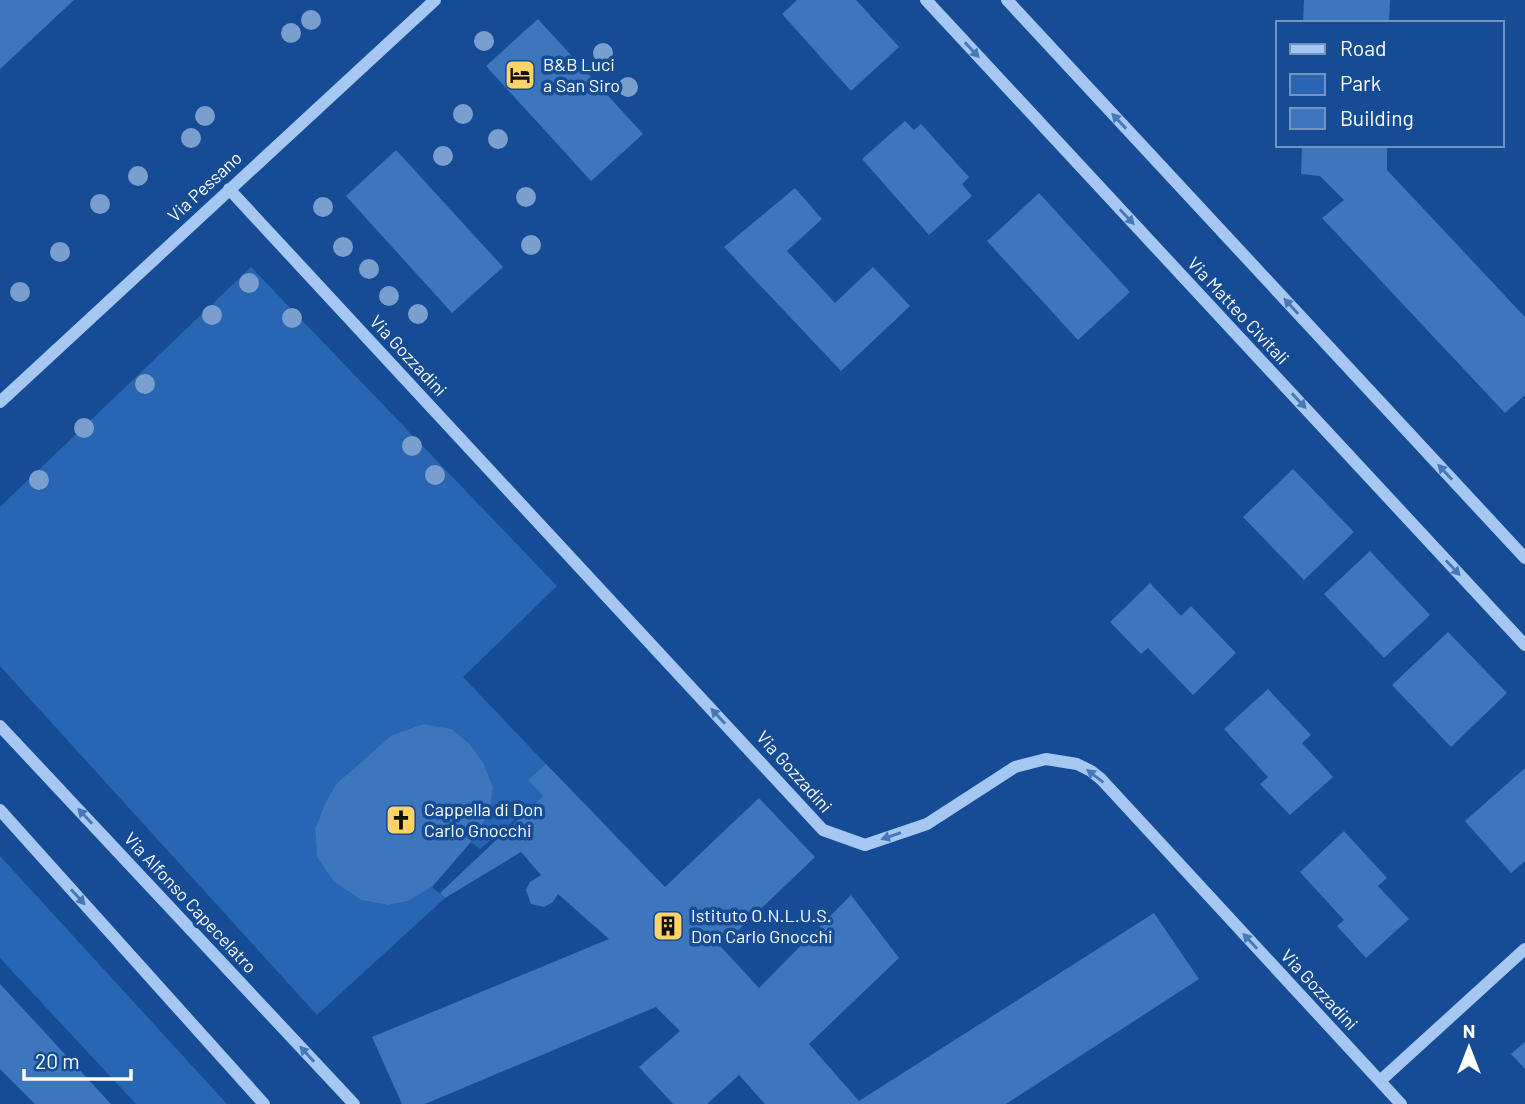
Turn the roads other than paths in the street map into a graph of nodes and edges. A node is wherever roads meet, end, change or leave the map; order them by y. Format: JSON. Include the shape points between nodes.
{"nodes":[{"id":1,"x":435,"y":0,"type":"edge"},
{"id":2,"x":926,"y":0,"type":"edge"},
{"id":3,"x":1007,"y":0,"type":"edge"},
{"id":4,"x":229,"y":189,"type":"junction"},
{"id":5,"x":0,"y":402,"type":"edge"},
{"id":6,"x":1525,"y":558,"type":"edge"},
{"id":7,"x":1525,"y":645,"type":"edge"},
{"id":8,"x":0,"y":726,"type":"edge"},
{"id":9,"x":0,"y":810,"type":"edge"},
{"id":10,"x":1525,"y":949,"type":"edge"},
{"id":11,"x":1380,"y":1081,"type":"junction"},
{"id":12,"x":264,"y":1104,"type":"edge"},
{"id":13,"x":354,"y":1104,"type":"edge"},
{"id":14,"x":1401,"y":1104,"type":"edge"}],
"edges":[{"from":1,"to":4,"type":"street","name":"Via Pessano"},
{"from":2,"to":7,"type":"street","name":"Via Matteo Civitali","one_way":true},
{"from":6,"to":3,"type":"street","one_way":true},
{"from":4,"to":5,"type":"street","name":"Via Pessano"},
{"from":11,"to":4,"type":"street","name":"Via Gozzadini","one_way":true,"via":[[1101,779],[1077,764],[1046,759],[1016,767],[927,824],[865,845],[823,830]]},
{"from":13,"to":8,"type":"street","name":"Via Alfonso Capecelatro","one_way":true},
{"from":9,"to":12,"type":"street","one_way":true},
{"from":10,"to":11,"type":"street"},
{"from":11,"to":14,"type":"street","name":"Via Gozzadini"}]}
